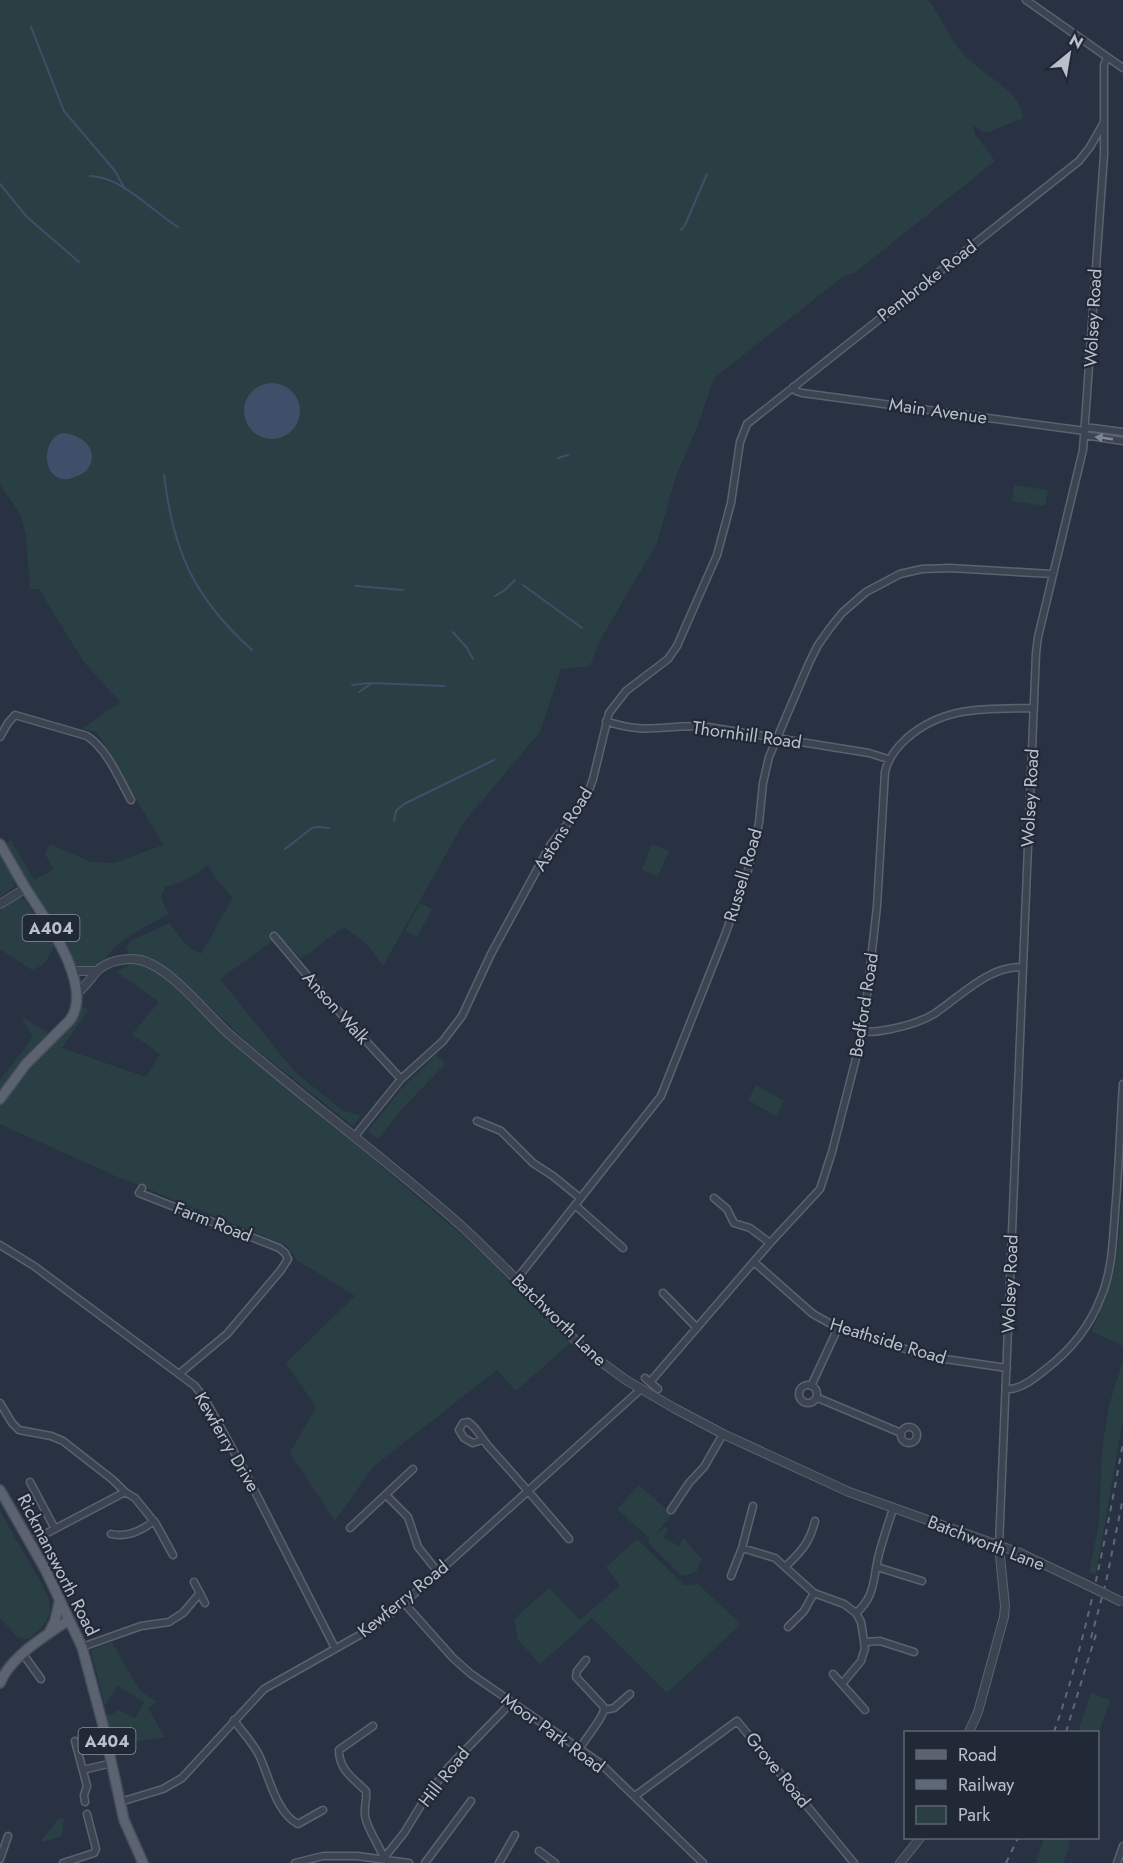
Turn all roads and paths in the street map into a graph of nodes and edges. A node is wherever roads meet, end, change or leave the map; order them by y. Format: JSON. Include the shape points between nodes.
{"nodes":[{"id":1,"x":1026,"y":0,"type":"edge"},
{"id":2,"x":1107,"y":57,"type":"junction"},
{"id":3,"x":1123,"y":68,"type":"edge"},
{"id":4,"x":1105,"y":121,"type":"junction"},
{"id":5,"x":1090,"y":147,"type":"junction"},
{"id":6,"x":1104,"y":155,"type":"junction"},
{"id":7,"x":793,"y":387,"type":"junction"},
{"id":8,"x":1085,"y":431,"type":"junction"},
{"id":9,"x":1123,"y":432,"type":"edge"},
{"id":10,"x":742,"y":434,"type":"joint"},
{"id":11,"x":1123,"y":441,"type":"edge"},
{"id":12,"x":1052,"y":574,"type":"junction"},
{"id":13,"x":1034,"y":708,"type":"junction"},
{"id":14,"x":606,"y":721,"type":"junction"},
{"id":15,"x":0,"y":737,"type":"edge"},
{"id":16,"x":777,"y":738,"type":"junction"},
{"id":17,"x":888,"y":759,"type":"junction"},
{"id":18,"x":132,"y":800,"type":"dead end"},
{"id":19,"x":0,"y":844,"type":"edge"},
{"id":20,"x":26,"y":888,"type":"junction"},
{"id":21,"x":0,"y":904,"type":"edge"},
{"id":22,"x":274,"y":936,"type":"dead end"},
{"id":23,"x":1023,"y":967,"type":"junction"},
{"id":24,"x":71,"y":971,"type":"junction"},
{"id":25,"x":97,"y":971,"type":"junction"},
{"id":26,"x":76,"y":994,"type":"junction"},
{"id":27,"x":863,"y":1031,"type":"junction"},
{"id":28,"x":401,"y":1079,"type":"junction"},
{"id":29,"x":1123,"y":1084,"type":"edge"},
{"id":30,"x":0,"y":1099,"type":"edge"},
{"id":31,"x":477,"y":1120,"type":"dead end"},
{"id":32,"x":355,"y":1136,"type":"junction"},
{"id":33,"x":142,"y":1188,"type":"dead end"},
{"id":34,"x":1120,"y":1192,"type":"edge"},
{"id":35,"x":580,"y":1198,"type":"junction"},
{"id":36,"x":714,"y":1198,"type":"dead end"},
{"id":37,"x":575,"y":1205,"type":"junction"},
{"id":38,"x":770,"y":1243,"type":"junction"},
{"id":39,"x":0,"y":1245,"type":"edge"},
{"id":40,"x":623,"y":1248,"type":"dead end"},
{"id":41,"x":754,"y":1262,"type":"junction"},
{"id":42,"x":516,"y":1280,"type":"junction"},
{"id":43,"x":663,"y":1293,"type":"dead end"},
{"id":44,"x":697,"y":1328,"type":"junction"},
{"id":45,"x":838,"y":1328,"type":"junction"},
{"id":46,"x":1007,"y":1368,"type":"junction"},
{"id":47,"x":179,"y":1374,"type":"junction"},
{"id":48,"x":811,"y":1386,"type":"junction"},
{"id":49,"x":641,"y":1389,"type":"junction"},
{"id":50,"x":658,"y":1389,"type":"dead end"},
{"id":51,"x":1007,"y":1389,"type":"junction"},
{"id":52,"x":818,"y":1398,"type":"junction"},
{"id":53,"x":0,"y":1403,"type":"edge"},
{"id":54,"x":901,"y":1433,"type":"dead end"},
{"id":55,"x":723,"y":1434,"type":"junction"},
{"id":56,"x":482,"y":1440,"type":"dead end"},
{"id":57,"x":413,"y":1469,"type":"dead end"},
{"id":58,"x":30,"y":1482,"type":"dead end"},
{"id":59,"x":0,"y":1490,"type":"edge"},
{"id":60,"x":529,"y":1490,"type":"junction"},
{"id":61,"x":124,"y":1492,"type":"junction"},
{"id":62,"x":386,"y":1495,"type":"junction"},
{"id":63,"x":753,"y":1506,"type":"dead end"},
{"id":64,"x":893,"y":1509,"type":"junction"},
{"id":65,"x":671,"y":1510,"type":"dead end"},
{"id":66,"x":154,"y":1521,"type":"junction"},
{"id":67,"x":815,"y":1521,"type":"dead end"},
{"id":68,"x":350,"y":1528,"type":"dead end"},
{"id":69,"x":55,"y":1529,"type":"junction"},
{"id":70,"x":111,"y":1534,"type":"dead end"},
{"id":71,"x":569,"y":1539,"type":"dead end"},
{"id":72,"x":30,"y":1542,"type":"junction"},
{"id":73,"x":999,"y":1546,"type":"junction"},
{"id":74,"x":742,"y":1548,"type":"junction"},
{"id":75,"x":173,"y":1555,"type":"dead end"},
{"id":76,"x":786,"y":1566,"type":"junction"},
{"id":77,"x":877,"y":1567,"type":"junction"},
{"id":78,"x":438,"y":1572,"type":"junction"},
{"id":79,"x":731,"y":1576,"type":"dead end"},
{"id":80,"x":922,"y":1581,"type":"dead end"},
{"id":81,"x":194,"y":1582,"type":"dead end"},
{"id":82,"x":200,"y":1593,"type":"junction"},
{"id":83,"x":814,"y":1593,"type":"junction"},
{"id":84,"x":60,"y":1599,"type":"junction"},
{"id":85,"x":1122,"y":1602,"type":"edge"},
{"id":86,"x":205,"y":1603,"type":"dead end"},
{"id":87,"x":404,"y":1603,"type":"junction"},
{"id":88,"x":856,"y":1613,"type":"junction"},
{"id":89,"x":69,"y":1620,"type":"junction"},
{"id":90,"x":788,"y":1627,"type":"dead end"},
{"id":91,"x":48,"y":1633,"type":"junction"},
{"id":92,"x":865,"y":1641,"type":"junction"},
{"id":93,"x":82,"y":1647,"type":"junction"},
{"id":94,"x":335,"y":1648,"type":"junction"},
{"id":95,"x":914,"y":1652,"type":"dead end"},
{"id":96,"x":23,"y":1654,"type":"junction"},
{"id":97,"x":586,"y":1660,"type":"dead end"},
{"id":98,"x":833,"y":1674,"type":"dead end"},
{"id":99,"x":41,"y":1679,"type":"dead end"},
{"id":100,"x":0,"y":1683,"type":"edge"},
{"id":101,"x":842,"y":1684,"type":"junction"},
{"id":102,"x":630,"y":1694,"type":"dead end"},
{"id":103,"x":512,"y":1702,"type":"junction"},
{"id":104,"x":604,"y":1710,"type":"junction"},
{"id":105,"x":865,"y":1710,"type":"dead end"},
{"id":106,"x":234,"y":1720,"type":"junction"},
{"id":107,"x":374,"y":1726,"type":"dead end"},
{"id":108,"x":969,"y":1731,"type":"edge"},
{"id":109,"x":75,"y":1741,"type":"dead end"},
{"id":110,"x":580,"y":1748,"type":"junction"},
{"id":111,"x":112,"y":1763,"type":"junction"},
{"id":112,"x":83,"y":1770,"type":"junction"},
{"id":113,"x":635,"y":1796,"type":"junction"},
{"id":114,"x":471,"y":1801,"type":"dead end"},
{"id":115,"x":85,"y":1802,"type":"dead end"},
{"id":116,"x":120,"y":1802,"type":"junction"},
{"id":117,"x":323,"y":1810,"type":"dead end"},
{"id":118,"x":87,"y":1814,"type":"dead end"},
{"id":119,"x":515,"y":1835,"type":"dead end"},
{"id":120,"x":8,"y":1836,"type":"dead end"},
{"id":121,"x":919,"y":1839,"type":"edge"},
{"id":122,"x":1123,"y":1846,"type":"edge"},
{"id":123,"x":539,"y":1851,"type":"dead end"},
{"id":124,"x":384,"y":1858,"type":"junction"},
{"id":125,"x":0,"y":1860,"type":"edge"},
{"id":126,"x":63,"y":1863,"type":"edge"},
{"id":127,"x":143,"y":1863,"type":"edge"},
{"id":128,"x":297,"y":1863,"type":"edge"},
{"id":129,"x":409,"y":1863,"type":"edge"},
{"id":130,"x":425,"y":1863,"type":"edge"},
{"id":131,"x":499,"y":1863,"type":"edge"},
{"id":132,"x":555,"y":1863,"type":"edge"},
{"id":133,"x":703,"y":1863,"type":"edge"},
{"id":134,"x":854,"y":1863,"type":"edge"},
{"id":135,"x":900,"y":1863,"type":"edge"},
{"id":136,"x":1117,"y":1863,"type":"edge"}],
"edges":[{"from":1,"to":2,"type":"street"},
{"from":2,"to":3,"type":"street"},
{"from":2,"to":4,"type":"street","name":"Wolsey Road"},
{"from":4,"to":5,"type":"street","name":"Pembroke Road"},
{"from":4,"to":6,"type":"street","name":"Wolsey Road"},
{"from":5,"to":6,"type":"street"},
{"from":5,"to":7,"type":"street","name":"Pembroke Road","via":[[1079,161]]},
{"from":6,"to":8,"type":"street","name":"Wolsey Road"},
{"from":7,"to":8,"type":"street","name":"Main Avenue","via":[[802,393]]},
{"from":7,"to":10,"type":"street","name":"Pembroke Road","via":[[753,419]]},
{"from":8,"to":9,"type":"street","name":"Main Avenue"},
{"from":11,"to":8,"type":"street","name":"Main Avenue","one_way":true},
{"from":8,"to":12,"type":"street","name":"Wolsey Road"},
{"from":10,"to":14,"type":"street","name":"Astons Road","via":[[717,555],[684,631],[668,659],[626,691]]},
{"from":12,"to":13,"type":"street","name":"Wolsey Road","via":[[1038,638]]},
{"from":12,"to":16,"type":"street","name":"Russell Road","via":[[932,568],[882,582],[854,602],[818,645]]},
{"from":13,"to":17,"type":"street","via":[[946,714],[910,736]]},
{"from":13,"to":23,"type":"street","name":"Wolsey Road"},
{"from":14,"to":16,"type":"street","name":"Thornhill Road","via":[[632,729],[690,725]]},
{"from":14,"to":28,"type":"street","name":"Astons Road","via":[[588,793],[546,854],[462,1016],[443,1041]]},
{"from":15,"to":18,"type":"street","via":[[15,715],[87,736],[104,753]]},
{"from":16,"to":17,"type":"street","name":"Thornhill Road"},
{"from":16,"to":35,"type":"street","name":"Russell Road","via":[[763,783],[748,870],[663,1091]]},
{"from":17,"to":27,"type":"street","name":"Bedford Road"},
{"from":19,"to":20,"type":"main road","number":"A404"},
{"from":20,"to":21,"type":"street"},
{"from":20,"to":24,"type":"main road","number":"A404","via":[[60,944]]},
{"from":22,"to":28,"type":"street","name":"Anson Walk"},
{"from":23,"to":27,"type":"street","via":[[968,987],[923,1020],[891,1029]]},
{"from":23,"to":46,"type":"street","name":"Wolsey Road"},
{"from":24,"to":25,"type":"street","name":"Batchworth Lane"},
{"from":24,"to":26,"type":"main road","number":"A404"},
{"from":25,"to":26,"type":"street","name":"Batchworth Lane"},
{"from":25,"to":32,"type":"street","name":"Batchworth Lane","via":[[124,960],[154,966],[229,1034]]},
{"from":26,"to":30,"type":"main road","number":"A404","via":[[73,1016],[26,1064]]},
{"from":27,"to":38,"type":"street","name":"Bedford Road","via":[[820,1189]]},
{"from":28,"to":32,"type":"street","name":"Astons Road"},
{"from":29,"to":34,"type":"street"},
{"from":31,"to":35,"type":"street","via":[[501,1131],[533,1163]]},
{"from":32,"to":42,"type":"street","name":"Batchworth Lane","via":[[459,1224]]},
{"from":33,"to":47,"type":"street","name":"Farm Road","via":[[139,1193],[279,1248],[288,1259],[227,1334]]},
{"from":34,"to":51,"type":"street","via":[[1108,1271],[1088,1324],[1047,1368],[1014,1389]]},
{"from":35,"to":37,"type":"street","name":"Russell Road"},
{"from":36,"to":38,"type":"street","via":[[727,1209],[734,1224],[750,1228]]},
{"from":37,"to":40,"type":"street"},
{"from":37,"to":42,"type":"street","name":"Russell Road"},
{"from":38,"to":41,"type":"street","name":"Bedford Road"},
{"from":39,"to":47,"type":"street","name":"Kewferry Drive"},
{"from":41,"to":44,"type":"street","name":"Bedford Road"},
{"from":41,"to":45,"type":"street","name":"Heathside Road","via":[[813,1314]]},
{"from":42,"to":49,"type":"street","name":"Batchworth Lane","via":[[593,1356]]},
{"from":43,"to":44,"type":"street"},
{"from":44,"to":50,"type":"street","name":"Bedford Road","via":[[648,1380]]},
{"from":45,"to":46,"type":"street","name":"Heathside Road","via":[[931,1357]]},
{"from":45,"to":48,"type":"street"},
{"from":46,"to":51,"type":"street","name":"Wolsey Road"},
{"from":47,"to":94,"type":"street","name":"Kewferry Drive","via":[[195,1386],[217,1421]]},
{"from":48,"to":52,"type":"street"},
{"from":48,"to":52,"type":"street","via":[[801,1388],[799,1398],[807,1403]]},
{"from":49,"to":55,"type":"street","name":"Batchworth Lane"},
{"from":49,"to":60,"type":"street","name":"Kewferry Road"},
{"from":51,"to":73,"type":"street","name":"Wolsey Road"},
{"from":52,"to":54,"type":"street"},
{"from":53,"to":61,"type":"street","via":[[19,1430],[63,1442]]},
{"from":55,"to":64,"type":"street","name":"Batchworth Lane"},
{"from":55,"to":65,"type":"street"},
{"from":56,"to":60,"type":"street"},
{"from":57,"to":62,"type":"street"},
{"from":58,"to":69,"type":"street"},
{"from":59,"to":72,"type":"main road","name":"Rickmansworth Road","number":"A404"},
{"from":60,"to":71,"type":"street"},
{"from":60,"to":78,"type":"street","name":"Kewferry Road"},
{"from":61,"to":66,"type":"street","via":[[135,1498]]},
{"from":61,"to":69,"type":"street"},
{"from":62,"to":68,"type":"street"},
{"from":62,"to":78,"type":"street","via":[[408,1517],[418,1547]]},
{"from":63,"to":74,"type":"street"},
{"from":64,"to":73,"type":"street","name":"Batchworth Lane"},
{"from":64,"to":77,"type":"street"},
{"from":66,"to":70,"type":"street","via":[[130,1534]]},
{"from":66,"to":75,"type":"street"},
{"from":67,"to":76,"type":"street","via":[[805,1548]]},
{"from":69,"to":72,"type":"street"},
{"from":72,"to":84,"type":"main road","name":"Rickmansworth Road","number":"A404"},
{"from":73,"to":85,"type":"street","name":"Batchworth Lane","bridge":true},
{"from":73,"to":108,"type":"street","via":[[1004,1617]]},
{"from":74,"to":76,"type":"street","via":[[775,1558]]},
{"from":74,"to":79,"type":"street"},
{"from":76,"to":83,"type":"street"},
{"from":77,"to":80,"type":"street"},
{"from":77,"to":88,"type":"street","via":[[871,1595]]},
{"from":78,"to":87,"type":"street","name":"Kewferry Road"},
{"from":81,"to":82,"type":"street"},
{"from":82,"to":86,"type":"street"},
{"from":82,"to":93,"type":"street","via":[[169,1622],[141,1626]]},
{"from":83,"to":88,"type":"street"},
{"from":83,"to":90,"type":"street"},
{"from":84,"to":89,"type":"main road","name":"Rickmansworth Road","number":"A404"},
{"from":84,"to":91,"type":"main road"},
{"from":87,"to":94,"type":"street","name":"Kewferry Road","via":[[372,1628]]},
{"from":87,"to":103,"type":"street","name":"Moor Park Road","via":[[453,1658]]},
{"from":88,"to":92,"type":"street"},
{"from":89,"to":91,"type":"main road"},
{"from":89,"to":93,"type":"main road","name":"Rickmansworth Road","number":"A404"},
{"from":91,"to":96,"type":"main road"},
{"from":92,"to":95,"type":"street","via":[[880,1641]]},
{"from":92,"to":101,"type":"street","via":[[861,1661]]},
{"from":93,"to":111,"type":"main road","name":"Rickmansworth Road","number":"A404"},
{"from":94,"to":106,"type":"street","name":"Kewferry Road","via":[[271,1684]]},
{"from":96,"to":99,"type":"street"},
{"from":96,"to":100,"type":"main road","via":[[8,1667]]},
{"from":97,"to":104,"type":"street","via":[[576,1677]]},
{"from":98,"to":101,"type":"street"},
{"from":101,"to":105,"type":"street"},
{"from":102,"to":104,"type":"street","via":[[614,1708]]},
{"from":103,"to":110,"type":"street","name":"Moor Park Road"},
{"from":103,"to":124,"type":"street","name":"Hill Road","via":[[448,1768]]},
{"from":104,"to":110,"type":"street"},
{"from":106,"to":116,"type":"street","name":"Kewferry Road","via":[[182,1778],[163,1789]]},
{"from":106,"to":117,"type":"street","via":[[259,1755],[293,1821],[298,1824]]},
{"from":107,"to":124,"type":"street","via":[[339,1750],[341,1767],[366,1791],[364,1814]]},
{"from":109,"to":112,"type":"street"},
{"from":110,"to":113,"type":"street","name":"Moor Park Road"},
{"from":111,"to":112,"type":"street"},
{"from":111,"to":116,"type":"main road","name":"Rickmansworth Road","number":"A404"},
{"from":112,"to":115,"type":"street","via":[[87,1785]]},
{"from":113,"to":133,"type":"street","name":"Moor Park Road"},
{"from":113,"to":134,"type":"street","name":"Grove Road","via":[[737,1720]]},
{"from":114,"to":130,"type":"street"},
{"from":116,"to":127,"type":"main road","name":"Rickmansworth Road","number":"A404"},
{"from":118,"to":126,"type":"street","via":[[96,1849],[92,1855]]},
{"from":119,"to":131,"type":"street"},
{"from":120,"to":125,"type":"street"},
{"from":121,"to":135,"type":"street"},
{"from":122,"to":136,"type":"street"},
{"from":123,"to":132,"type":"street"},
{"from":124,"to":128,"type":"street","via":[[323,1856]]},
{"from":124,"to":129,"type":"street"}]}
